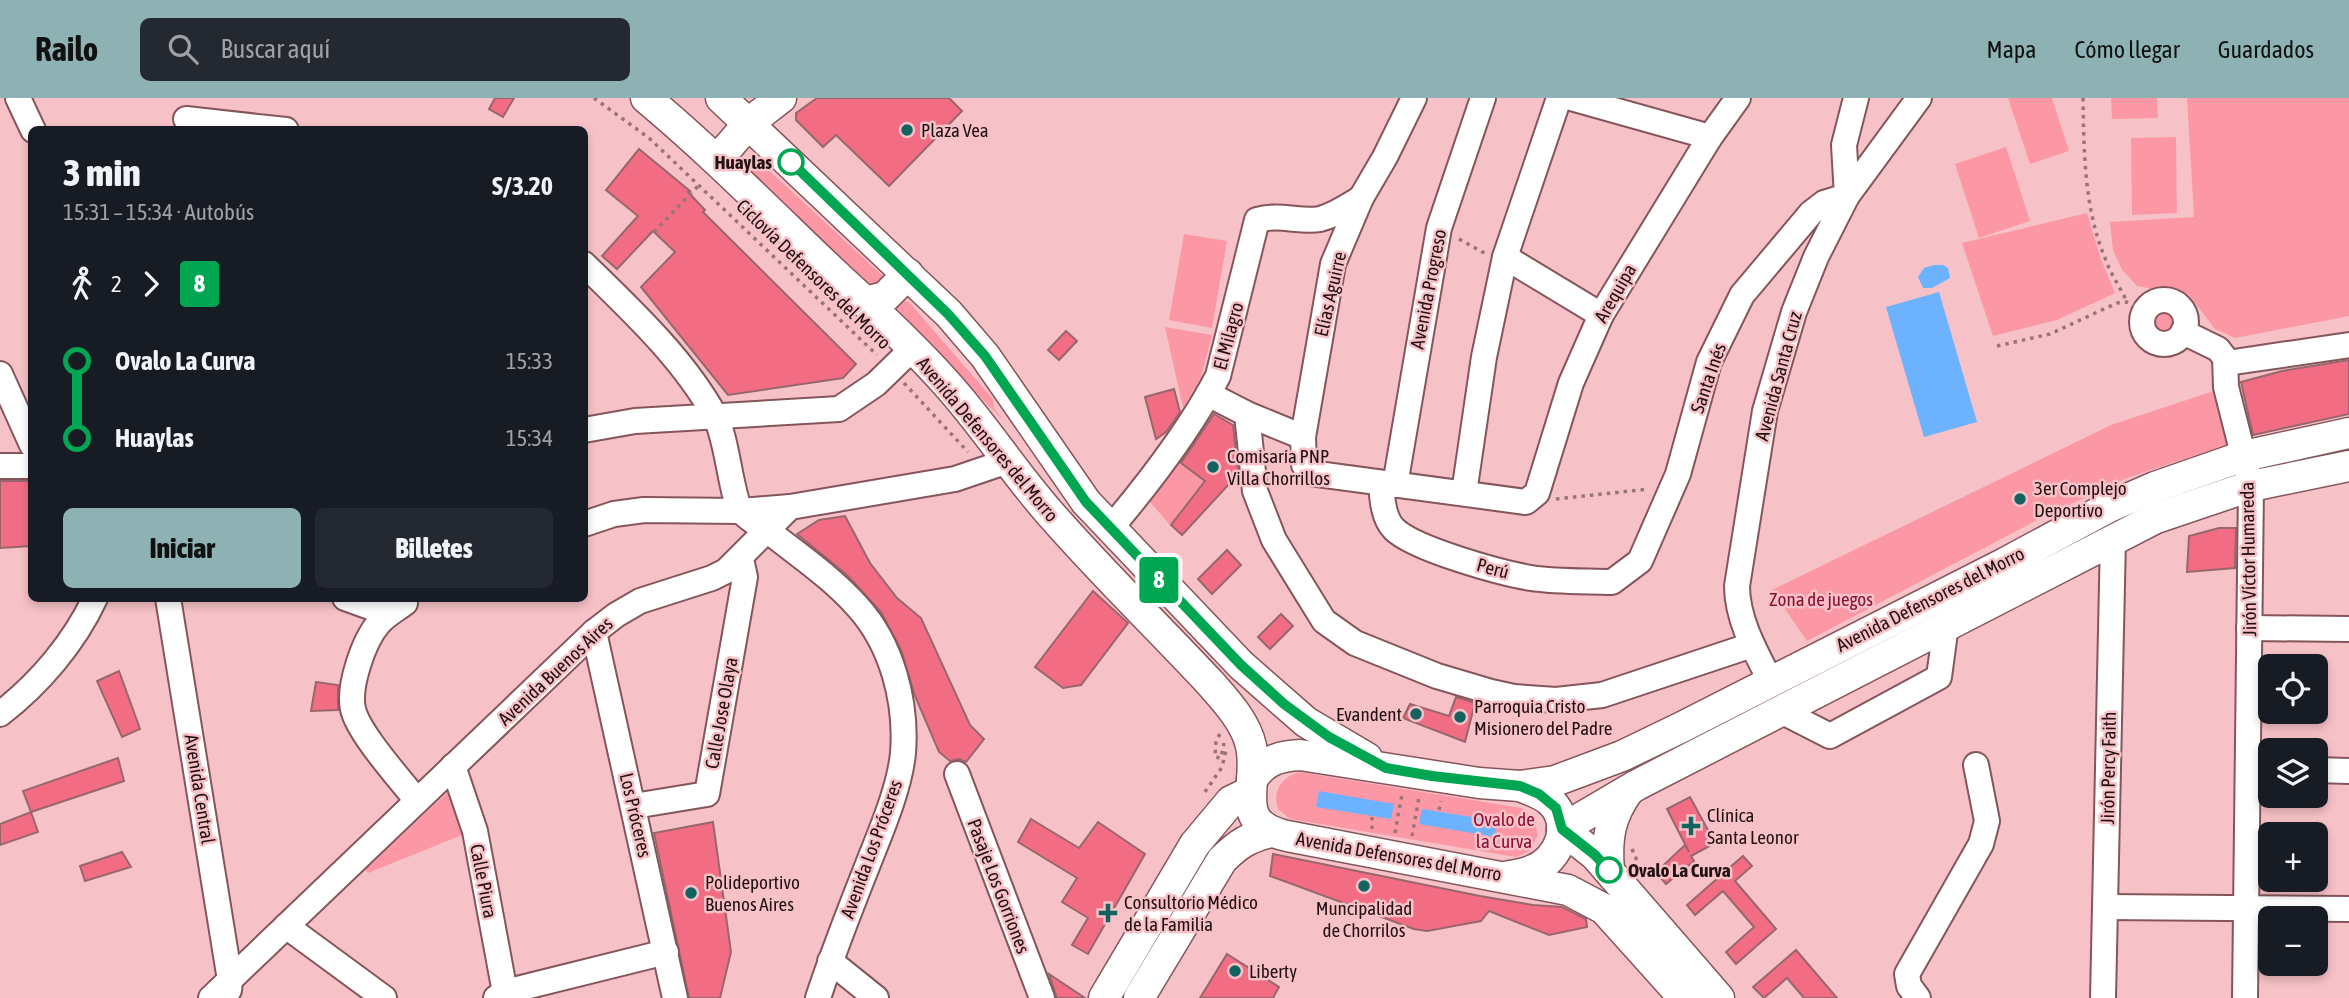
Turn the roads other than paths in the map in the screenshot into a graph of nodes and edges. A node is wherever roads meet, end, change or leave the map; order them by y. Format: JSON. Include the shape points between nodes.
{"nodes":[{"id":1,"x":18,"y":98,"type":"edge"},
{"id":2,"x":646,"y":98,"type":"edge"},
{"id":3,"x":722,"y":98,"type":"edge"},
{"id":4,"x":780,"y":98,"type":"edge"},
{"id":5,"x":1414,"y":98,"type":"edge"},
{"id":6,"x":1483,"y":98,"type":"edge"},
{"id":7,"x":1559,"y":98,"type":"edge"},
{"id":8,"x":1571,"y":98,"type":"edge"},
{"id":9,"x":1738,"y":98,"type":"edge"},
{"id":10,"x":1856,"y":98,"type":"edge"},
{"id":11,"x":1919,"y":98,"type":"edge"},
{"id":12,"x":185,"y":115,"type":"edge"},
{"id":13,"x":750,"y":122,"type":"junction"},
{"id":14,"x":31,"y":126,"type":"edge"},
{"id":15,"x":259,"y":126,"type":"edge"},
{"id":16,"x":1710,"y":137,"type":"junction"},
{"id":17,"x":712,"y":169,"type":"junction"},
{"id":18,"x":1847,"y":196,"type":"junction"},
{"id":19,"x":1361,"y":198,"type":"junction"},
{"id":20,"x":1504,"y":260,"type":"junction"},
{"id":21,"x":588,"y":268,"type":"edge"},
{"id":22,"x":908,"y":274,"type":"junction"},
{"id":23,"x":864,"y":302,"type":"junction"},
{"id":24,"x":2136,"y":306,"type":"road end"},
{"id":25,"x":1601,"y":315,"type":"junction"},
{"id":26,"x":2349,"y":345,"type":"edge"},
{"id":27,"x":913,"y":348,"type":"junction"},
{"id":28,"x":2227,"y":363,"type":"junction"},
{"id":29,"x":0,"y":374,"type":"edge"},
{"id":30,"x":1208,"y":394,"type":"junction"},
{"id":31,"x":1247,"y":414,"type":"junction"},
{"id":32,"x":715,"y":418,"type":"junction"},
{"id":33,"x":588,"y":429,"type":"edge"},
{"id":34,"x":2349,"y":433,"type":"edge"},
{"id":35,"x":28,"y":436,"type":"edge"},
{"id":36,"x":1303,"y":437,"type":"junction"},
{"id":37,"x":2244,"y":456,"type":"junction"},
{"id":38,"x":996,"y":465,"type":"junction"},
{"id":39,"x":0,"y":466,"type":"edge"},
{"id":40,"x":28,"y":466,"type":"edge"},
{"id":41,"x":2349,"y":466,"type":"edge"},
{"id":42,"x":1388,"y":484,"type":"junction"},
{"id":43,"x":2251,"y":486,"type":"junction"},
{"id":44,"x":1464,"y":493,"type":"junction"},
{"id":45,"x":790,"y":507,"type":"junction"},
{"id":46,"x":741,"y":511,"type":"junction"},
{"id":47,"x":588,"y":523,"type":"edge"},
{"id":48,"x":1110,"y":529,"type":"junction"},
{"id":49,"x":768,"y":531,"type":"junction"},
{"id":50,"x":2113,"y":538,"type":"junction"},
{"id":51,"x":741,"y":559,"type":"junction"},
{"id":52,"x":1640,"y":561,"type":"joint"},
{"id":53,"x":92,"y":602,"type":"edge"},
{"id":54,"x":169,"y":602,"type":"edge"},
{"id":55,"x":356,"y":602,"type":"edge"},
{"id":56,"x":403,"y":602,"type":"edge"},
{"id":57,"x":409,"y":602,"type":"edge"},
{"id":58,"x":1946,"y":625,"type":"junction"},
{"id":59,"x":2249,"y":628,"type":"junction"},
{"id":60,"x":2349,"y":629,"type":"edge"},
{"id":61,"x":594,"y":632,"type":"junction"},
{"id":62,"x":1752,"y":645,"type":"junction"},
{"id":63,"x":1770,"y":680,"type":"junction"},
{"id":64,"x":1782,"y":710,"type":"junction"},
{"id":65,"x":0,"y":714,"type":"edge"},
{"id":66,"x":2258,"y":754,"type":"edge"},
{"id":67,"x":1976,"y":765,"type":"dead end"},
{"id":68,"x":453,"y":766,"type":"junction"},
{"id":69,"x":2328,"y":770,"type":"edge"},
{"id":70,"x":2349,"y":771,"type":"edge"},
{"id":71,"x":957,"y":774,"type":"dead end"},
{"id":72,"x":1388,"y":779,"type":"junction"},
{"id":73,"x":2258,"y":780,"type":"edge"},
{"id":74,"x":1251,"y":786,"type":"junction"},
{"id":75,"x":1520,"y":786,"type":"junction"},
{"id":76,"x":1629,"y":790,"type":"junction"},
{"id":77,"x":418,"y":801,"type":"junction"},
{"id":78,"x":634,"y":807,"type":"junction"},
{"id":79,"x":1562,"y":829,"type":"junction"},
{"id":80,"x":1271,"y":832,"type":"junction"},
{"id":81,"x":1609,"y":870,"type":"junction"},
{"id":82,"x":1502,"y":877,"type":"junction"},
{"id":83,"x":2105,"y":907,"type":"junction"},
{"id":84,"x":2349,"y":909,"type":"edge"},
{"id":85,"x":2247,"y":910,"type":"junction"},
{"id":86,"x":286,"y":926,"type":"junction"},
{"id":87,"x":666,"y":952,"type":"junction"},
{"id":88,"x":830,"y":961,"type":"junction"},
{"id":89,"x":229,"y":989,"type":"edge"},
{"id":90,"x":502,"y":996,"type":"edge"},
{"id":91,"x":211,"y":998,"type":"edge"},
{"id":92,"x":384,"y":998,"type":"edge"},
{"id":93,"x":675,"y":998,"type":"edge"},
{"id":94,"x":818,"y":998,"type":"edge"},
{"id":95,"x":876,"y":998,"type":"edge"},
{"id":96,"x":1042,"y":998,"type":"edge"},
{"id":97,"x":1104,"y":998,"type":"edge"},
{"id":98,"x":1139,"y":998,"type":"edge"},
{"id":99,"x":1684,"y":998,"type":"edge"},
{"id":100,"x":1719,"y":998,"type":"edge"},
{"id":101,"x":1918,"y":998,"type":"edge"},
{"id":102,"x":2103,"y":998,"type":"edge"},
{"id":103,"x":2245,"y":998,"type":"edge"}],
"edges":[{"from":1,"to":14,"type":"street"},
{"from":2,"to":17,"type":"main road","name":"Avenida Defensores del Morro"},
{"from":3,"to":13,"type":"main road","name":"Avenida Defensores del Morro"},
{"from":4,"to":13,"type":"main road"},
{"from":5,"to":19,"type":"street","name":"Elías Aguirre"},
{"from":6,"to":42,"type":"street","name":"Avenida Progreso","via":[[1439,228]]},
{"from":7,"to":20,"type":"street"},
{"from":8,"to":16,"type":"street"},
{"from":9,"to":16,"type":"street","name":"Arequipa"},
{"from":10,"to":18,"type":"street","via":[[1844,145]]},
{"from":11,"to":18,"type":"street","name":"Avenida Santa Cruz"},
{"from":12,"to":15,"type":"street"},
{"from":13,"to":17,"type":"main road"},
{"from":13,"to":22,"type":"main road","name":"Avenida Defensores del Morro"},
{"from":16,"to":25,"type":"street","name":"Arequipa"},
{"from":17,"to":23,"type":"main road","name":"Avenida Defensores del Morro"},
{"from":18,"to":52,"type":"street","name":"Santa Inés","via":[[1811,213],[1742,295],[1709,362],[1672,489]]},
{"from":18,"to":62,"type":"street","name":"Avenida Santa Cruz","via":[[1794,312],[1765,411],[1737,586]]},
{"from":19,"to":30,"type":"street","name":"El Milagro","via":[[1318,219],[1272,216],[1257,220],[1218,376]]},
{"from":19,"to":36,"type":"street","name":"Elías Aguirre","via":[[1333,264]]},
{"from":20,"to":25,"type":"street"},
{"from":20,"to":44,"type":"street"},
{"from":21,"to":32,"type":"street","via":[[646,326],[694,383]]},
{"from":22,"to":23,"type":"main road","via":[[885,297]]},
{"from":22,"to":48,"type":"main road","name":"Avenida Defensores del Morro","via":[[985,356],[1065,474]]},
{"from":23,"to":27,"type":"main road","name":"Avenida Defensores del Morro"},
{"from":24,"to":28,"type":"street","via":[[2174,302],[2186,318],[2183,332],[2218,349]]},
{"from":25,"to":44,"type":"street","name":"Arequipa","via":[[1571,383],[1537,493],[1526,502]]},
{"from":26,"to":28,"type":"street"},
{"from":27,"to":32,"type":"street","via":[[876,384],[839,408]]},
{"from":27,"to":38,"type":"main road","name":"Avenida Defensores del Morro","via":[[976,418]]},
{"from":28,"to":37,"type":"street","name":"Jirón Víctor Humareda","via":[[2225,387]]},
{"from":29,"to":35,"type":"street"},
{"from":30,"to":31,"type":"street"},
{"from":30,"to":48,"type":"street","name":"El Milagro"},
{"from":31,"to":36,"type":"street"},
{"from":31,"to":62,"type":"street","via":[[1255,491],[1274,540],[1317,612],[1355,643],[1480,689],[1556,700],[1602,695]]},
{"from":32,"to":33,"type":"street","via":[[635,421]]},
{"from":32,"to":46,"type":"street"},
{"from":34,"to":37,"type":"main road","name":"Avenida Defensores del Morro"},
{"from":36,"to":42,"type":"street","name":"Elías Aguirre","via":[[1304,465],[1310,473]]},
{"from":37,"to":43,"type":"street","name":"Jirón Víctor Humareda"},
{"from":37,"to":63,"type":"main road","name":"Avenida Defensores del Morro","via":[[2109,507]]},
{"from":38,"to":45,"type":"street","via":[[955,479]]},
{"from":38,"to":74,"type":"main road","name":"Avenida Defensores del Morro","via":[[1168,636],[1229,705],[1251,744]]},
{"from":39,"to":40,"type":"street"},
{"from":41,"to":43,"type":"main road","name":"Avenida Defensores del Morro"},
{"from":42,"to":44,"type":"street"},
{"from":42,"to":52,"type":"street","name":"Perú","via":[[1382,498],[1391,527],[1404,537],[1465,561],[1531,578],[1612,582]]},
{"from":43,"to":50,"type":"main road","name":"Avenida Defensores del Morro","via":[[2156,518]]},
{"from":43,"to":59,"type":"street","name":"Jirón Víctor Humareda"},
{"from":45,"to":46,"type":"street"},
{"from":45,"to":49,"type":"street","name":"Avenida Buenos Aires"},
{"from":46,"to":47,"type":"street","via":[[644,510]]},
{"from":46,"to":49,"type":"street","name":"Avenida Los Próceres"},
{"from":48,"to":72,"type":"main road","name":"Avenida Defensores del Morro","via":[[1284,704]]},
{"from":49,"to":51,"type":"street","name":"Avenida Buenos Aires"},
{"from":49,"to":88,"type":"street","name":"Avenida Los Próceres","via":[[829,578],[878,633],[903,713],[903,755],[886,818]]},
{"from":50,"to":58,"type":"main road","name":"Avenida Defensores del Morro"},
{"from":50,"to":83,"type":"street","name":"Jirón Percy Faith"},
{"from":51,"to":61,"type":"street","name":"Avenida Buenos Aires","via":[[712,578],[640,601]]},
{"from":51,"to":78,"type":"street","name":"Calle Jose Olaya","via":[[745,576],[707,794]]},
{"from":53,"to":65,"type":"street","via":[[54,662]]},
{"from":54,"to":89,"type":"street","name":"Avenida Central"},
{"from":55,"to":56,"type":"street","via":[[370,607]]},
{"from":57,"to":77,"type":"street","via":[[381,621],[367,639],[352,708]]},
{"from":58,"to":64,"type":"main road","name":"Avenida Defensores del Morro"},
{"from":58,"to":64,"type":"street","via":[[1939,677],[1830,736]]},
{"from":59,"to":60,"type":"street"},
{"from":59,"to":66,"type":"street","name":"Jirón Víctor Humareda"},
{"from":61,"to":68,"type":"street","name":"Avenida Buenos Aires"},
{"from":61,"to":78,"type":"street","name":"Los Próceres"},
{"from":62,"to":63,"type":"street","name":"Avenida Santa Cruz"},
{"from":63,"to":75,"type":"main road","name":"Avenida Defensores del Morro","via":[[1622,755],[1555,782]]},
{"from":64,"to":76,"type":"main road","name":"Avenida Defensores del Morro"},
{"from":67,"to":101,"type":"street","via":[[1987,821],[1981,844],[1908,974],[1909,986]]},
{"from":68,"to":77,"type":"street","name":"Avenida Buenos Aires"},
{"from":68,"to":90,"type":"street","name":"Calle Piura","via":[[475,831]]},
{"from":69,"to":70,"type":"street"},
{"from":71,"to":96,"type":"street","name":"Pasaje Los Gorriones"},
{"from":72,"to":74,"type":"main road","name":"Avenida Defensores del Morro","via":[[1300,755],[1267,762]]},
{"from":72,"to":75,"type":"main road","name":"Avenida Defensores del Morro","via":[[1432,776]]},
{"from":73,"to":85,"type":"street","name":"Jirón Víctor Humareda"},
{"from":74,"to":80,"type":"main road","name":"Avenida Defensores del Morro","via":[[1252,810]]},
{"from":74,"to":97,"type":"main road","via":[[1231,801],[1195,844]]},
{"from":75,"to":79,"type":"main road","name":"Avenida Defensores del Morro","via":[[1556,808]]},
{"from":76,"to":79,"type":"main road","name":"Avenida Defensores del Morro"},
{"from":76,"to":81,"type":"main road","via":[[1609,827]]},
{"from":77,"to":86,"type":"street","name":"Avenida Buenos Aires"},
{"from":78,"to":87,"type":"street","name":"Los Próceres"},
{"from":79,"to":81,"type":"main road"},
{"from":79,"to":82,"type":"main road","name":"Avenida Defensores del Morro","via":[[1555,853],[1544,864]]},
{"from":80,"to":82,"type":"main road","name":"Avenida Defensores del Morro"},
{"from":80,"to":98,"type":"main road","via":[[1238,844],[1222,860]]},
{"from":81,"to":100,"type":"main road"},
{"from":82,"to":99,"type":"main road","via":[[1568,890],[1604,909]]},
{"from":83,"to":85,"type":"street"},
{"from":83,"to":102,"type":"street","name":"Jirón Percy Faith"},
{"from":84,"to":85,"type":"street"},
{"from":85,"to":103,"type":"street","name":"Jirón Víctor Humareda"},
{"from":86,"to":89,"type":"street","name":"Avenida Buenos Aires"},
{"from":86,"to":92,"type":"street"},
{"from":87,"to":90,"type":"street"},
{"from":87,"to":93,"type":"street","name":"Los Próceres"},
{"from":88,"to":94,"type":"street","name":"Avenida Los Próceres"},
{"from":88,"to":95,"type":"street"},
{"from":89,"to":91,"type":"street","name":"Avenida Buenos Aires"}]}
